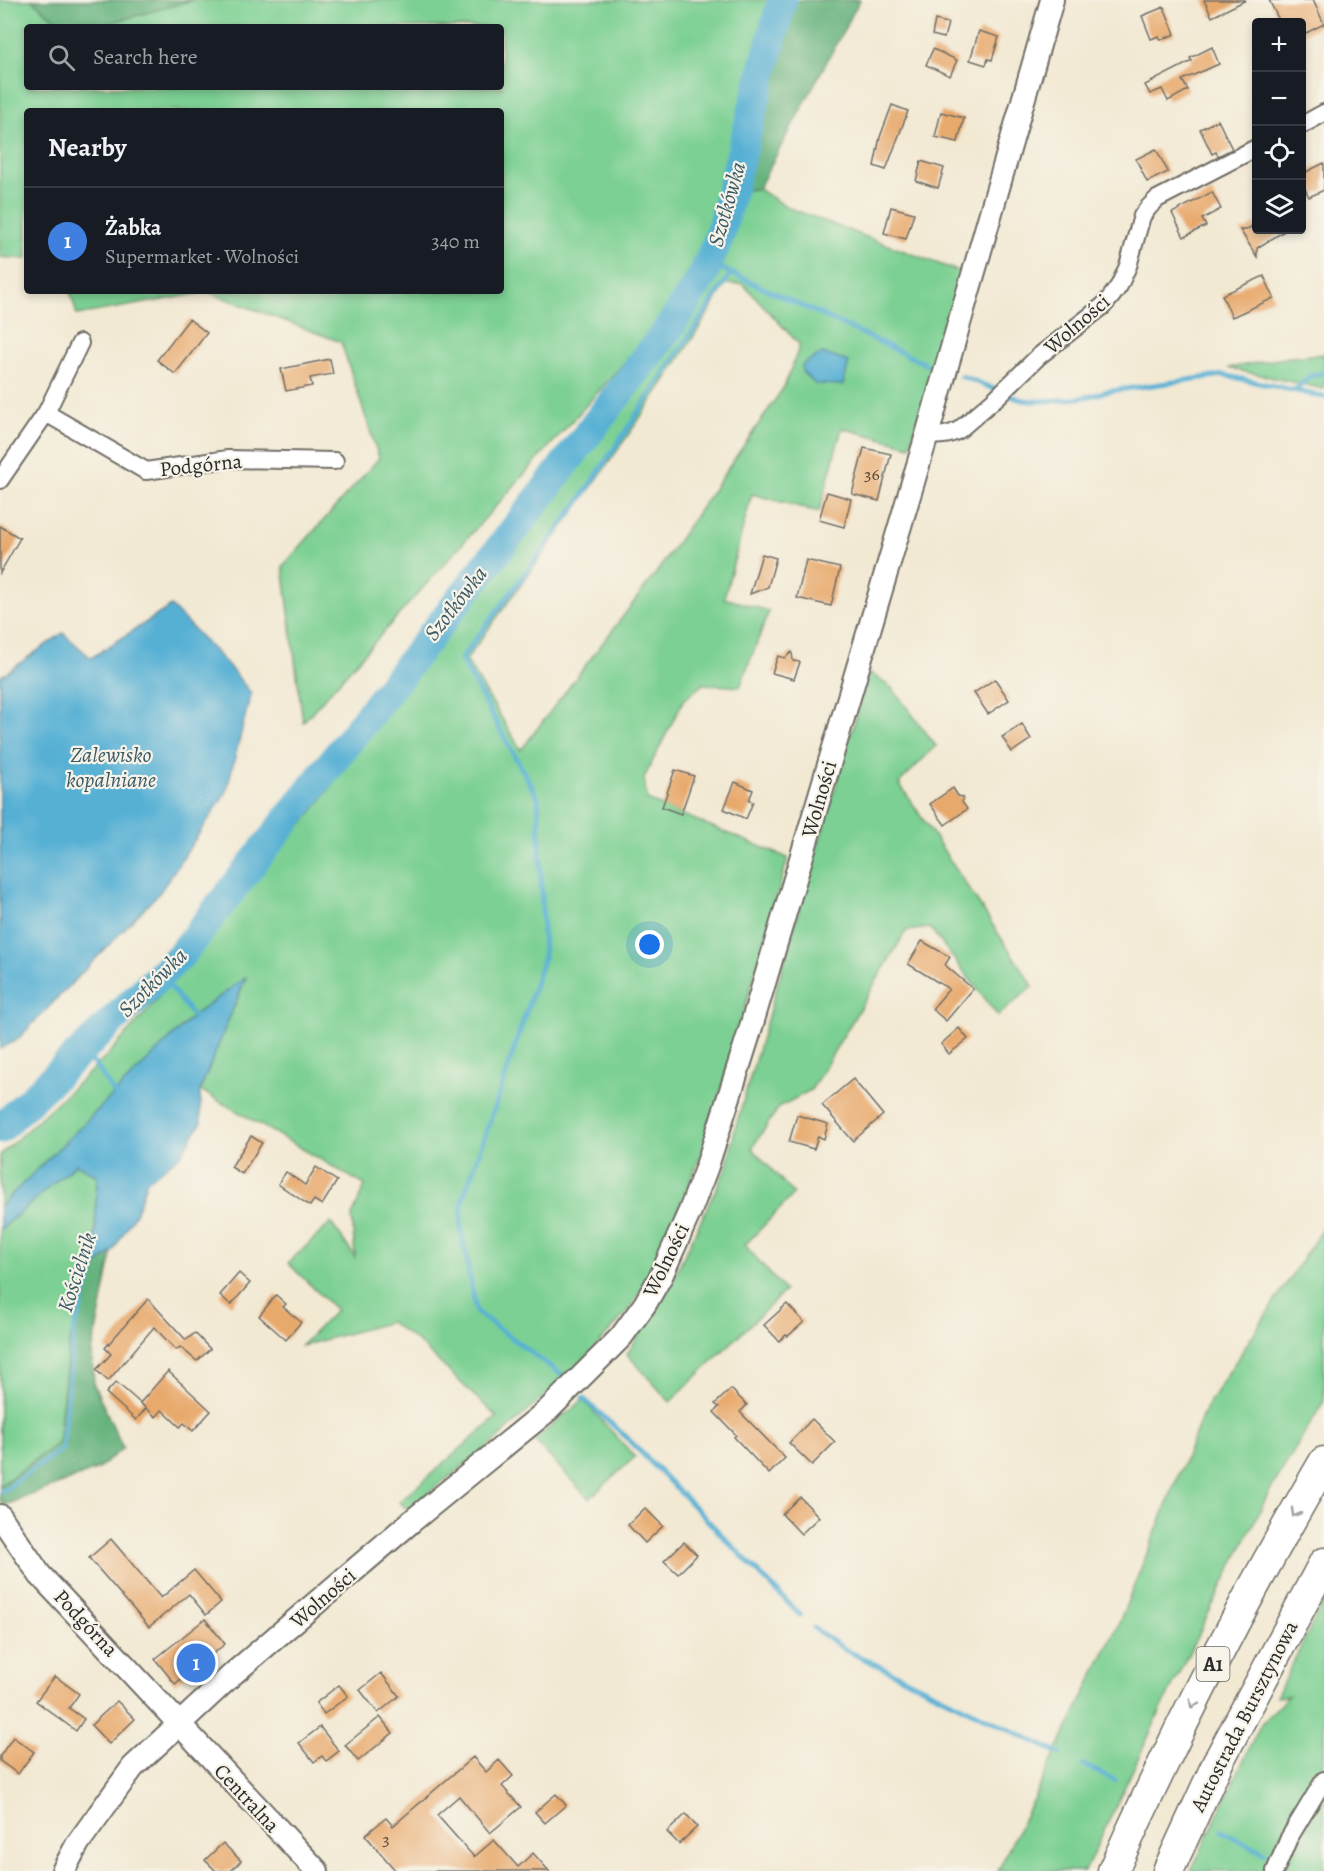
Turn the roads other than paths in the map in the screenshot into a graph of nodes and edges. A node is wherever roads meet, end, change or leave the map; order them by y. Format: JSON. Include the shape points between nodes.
{"nodes":[{"id":1,"x":1052,"y":0,"type":"edge"},
{"id":2,"x":1324,"y":113,"type":"edge"},
{"id":3,"x":1306,"y":123,"type":"edge"},
{"id":4,"x":1252,"y":151,"type":"edge"},
{"id":5,"x":80,"y":343,"type":"dead end"},
{"id":6,"x":46,"y":413,"type":"junction"},
{"id":7,"x":940,"y":435,"type":"junction"},
{"id":8,"x":335,"y":460,"type":"dead end"},
{"id":9,"x":0,"y":480,"type":"edge"},
{"id":10,"x":1324,"y":1462,"type":"edge"},
{"id":11,"x":0,"y":1516,"type":"edge"},
{"id":12,"x":1324,"y":1563,"type":"edge"},
{"id":13,"x":179,"y":1724,"type":"junction"},
{"id":14,"x":1324,"y":1780,"type":"edge"},
{"id":15,"x":63,"y":1871,"type":"edge"},
{"id":16,"x":317,"y":1871,"type":"edge"},
{"id":17,"x":1113,"y":1871,"type":"edge"},
{"id":18,"x":1167,"y":1871,"type":"edge"},
{"id":19,"x":1275,"y":1871,"type":"edge"}],
"edges":[{"from":1,"to":7,"type":"main road","name":"Wolności"},
{"from":2,"to":3,"type":"street"},
{"from":4,"to":7,"type":"street","name":"Wolności","via":[[1157,199],[1142,216],[1123,276],[1103,306],[1039,356],[966,424]]},
{"from":5,"to":6,"type":"street"},
{"from":6,"to":8,"type":"street","name":"Podgórna","via":[[146,471],[228,459]]},
{"from":6,"to":9,"type":"street"},
{"from":7,"to":13,"type":"main road","name":"Wolności","via":[[808,837],[707,1166],[661,1276],[645,1304],[621,1337],[548,1410],[372,1555]]},
{"from":10,"to":17,"type":"highway","number":"A1","one_way":true,"via":[[1154,1780]]},
{"from":11,"to":13,"type":"main road","name":"Podgórna","via":[[40,1575]]},
{"from":12,"to":18,"type":"highway","name":"Autostrada Bursztynowa","number":"A1","via":[[1219,1760]]},
{"from":13,"to":15,"type":"main road","name":"Wolności","via":[[133,1767],[78,1843]]},
{"from":13,"to":16,"type":"main road","name":"Centralna"},
{"from":14,"to":19,"type":"street","via":[[1289,1838]]}]}
